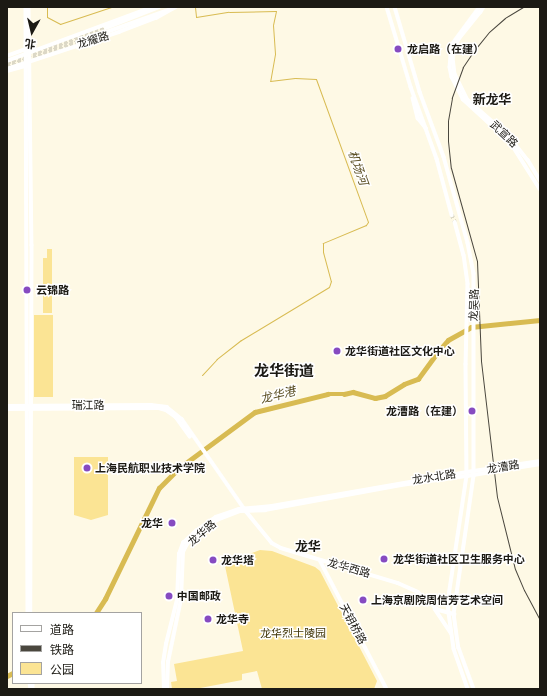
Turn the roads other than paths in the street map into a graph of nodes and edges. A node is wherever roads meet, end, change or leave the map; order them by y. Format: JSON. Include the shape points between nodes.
{"nodes":[{"id":1,"x":28,"y":7,"type":"edge"},
{"id":2,"x":152,"y":7,"type":"edge"},
{"id":3,"x":159,"y":7,"type":"edge"},
{"id":4,"x":176,"y":7,"type":"edge"},
{"id":5,"x":387,"y":7,"type":"edge"},
{"id":6,"x":395,"y":7,"type":"edge"},
{"id":7,"x":480,"y":7,"type":"edge"},
{"id":8,"x":484,"y":7,"type":"edge"},
{"id":9,"x":27,"y":52,"type":"junction"},
{"id":10,"x":7,"y":58,"type":"edge"},
{"id":11,"x":27,"y":63,"type":"junction"},
{"id":12,"x":7,"y":71,"type":"edge"},
{"id":13,"x":540,"y":180,"type":"edge"},
{"id":14,"x":540,"y":189,"type":"edge"},
{"id":15,"x":452,"y":214,"type":"tunnel mouth"},
{"id":16,"x":455,"y":222,"type":"tunnel mouth"},
{"id":17,"x":7,"y":407,"type":"edge"},
{"id":18,"x":29,"y":407,"type":"junction"},
{"id":19,"x":167,"y":410,"type":"joint"},
{"id":20,"x":175,"y":414,"type":"junction"},
{"id":21,"x":198,"y":444,"type":"junction"},
{"id":22,"x":540,"y":461,"type":"edge"},
{"id":23,"x":540,"y":464,"type":"edge"},
{"id":24,"x":467,"y":474,"type":"junction"},
{"id":25,"x":474,"y":474,"type":"junction"},
{"id":26,"x":400,"y":483,"type":"joint"},
{"id":27,"x":408,"y":484,"type":"joint"},
{"id":28,"x":245,"y":510,"type":"junction"},
{"id":29,"x":320,"y":560,"type":"junction"},
{"id":30,"x":432,"y":604,"type":"junction"},
{"id":31,"x":29,"y":612,"type":"edge"},
{"id":32,"x":449,"y":613,"type":"junction"},
{"id":33,"x":454,"y":614,"type":"junction"},
{"id":34,"x":451,"y":634,"type":"junction"},
{"id":35,"x":166,"y":689,"type":"edge"},
{"id":36,"x":387,"y":689,"type":"edge"},
{"id":37,"x":468,"y":689,"type":"edge"},
{"id":38,"x":474,"y":689,"type":"edge"}],
"edges":[{"from":1,"to":9,"type":"main road"},
{"from":2,"to":9,"type":"main road","name":"龙耀路"},
{"from":3,"to":4,"type":"main road","via":[[106,30]]},
{"from":4,"to":11,"type":"main road","name":"龙耀路","via":[[127,29]]},
{"from":5,"to":15,"type":"main road","via":[[418,118],[427,129]]},
{"from":6,"to":25,"type":"main road","name":"龙吴路","via":[[420,92],[444,157],[471,253],[475,295],[472,352]]},
{"from":7,"to":14,"type":"main road","via":[[452,45],[452,77],[463,99],[511,142]]},
{"from":8,"to":13,"type":"main road","name":"武宣路","via":[[454,49],[455,74],[467,99],[509,136]]},
{"from":9,"to":10,"type":"main road","name":"龙耀路"},
{"from":9,"to":11,"type":"main road"},
{"from":11,"to":12,"type":"main road","name":"龙耀路"},
{"from":11,"to":18,"type":"main road","via":[[32,238]]},
{"from":16,"to":24,"type":"main road","name":"龙吴路","via":[[467,269]]},
{"from":17,"to":18,"type":"main road","name":"瑞江路"},
{"from":18,"to":19,"type":"main road","name":"瑞江路"},
{"from":18,"to":31,"type":"main road"},
{"from":19,"to":20,"type":"main road","name":"龙华西路"},
{"from":20,"to":21,"type":"main road","name":"龙华西路"},
{"from":20,"to":21,"type":"main road","name":"龙华西路","via":[[182,419]]},
{"from":21,"to":28,"type":"main road","name":"龙华西路"},
{"from":22,"to":25,"type":"main road","name":"龙漕路"},
{"from":23,"to":25,"type":"main road","name":"龙漕路"},
{"from":24,"to":25,"type":"main road","name":"龙漕路"},
{"from":24,"to":26,"type":"main road","name":"龙水北路"},
{"from":24,"to":27,"type":"main road","name":"龙水北路"},
{"from":24,"to":32,"type":"main road","name":"龙吴路","via":[[448,604]]},
{"from":25,"to":33,"type":"main road","name":"龙吴路"},
{"from":26,"to":28,"type":"main road","name":"龙华路"},
{"from":27,"to":28,"type":"main road","name":"龙华路","via":[[265,510]]},
{"from":28,"to":29,"type":"main road","name":"龙华西路","via":[[276,546]]},
{"from":28,"to":35,"type":"main road","name":"龙华路","via":[[216,517],[189,537],[181,548],[178,560],[177,600],[163,663]]},
{"from":29,"to":30,"type":"main road","name":"龙华西路","via":[[398,582],[418,592]]},
{"from":29,"to":36,"type":"main road","name":"天钥桥路"},
{"from":30,"to":32,"type":"main road","name":"龙华西路","via":[[439,610]]},
{"from":30,"to":34,"type":"main road"},
{"from":32,"to":33,"type":"main road","name":"龙华西路"},
{"from":32,"to":34,"type":"main road"},
{"from":33,"to":38,"type":"main road","via":[[459,648]]},
{"from":34,"to":37,"type":"main road","via":[[458,664]]}]}
